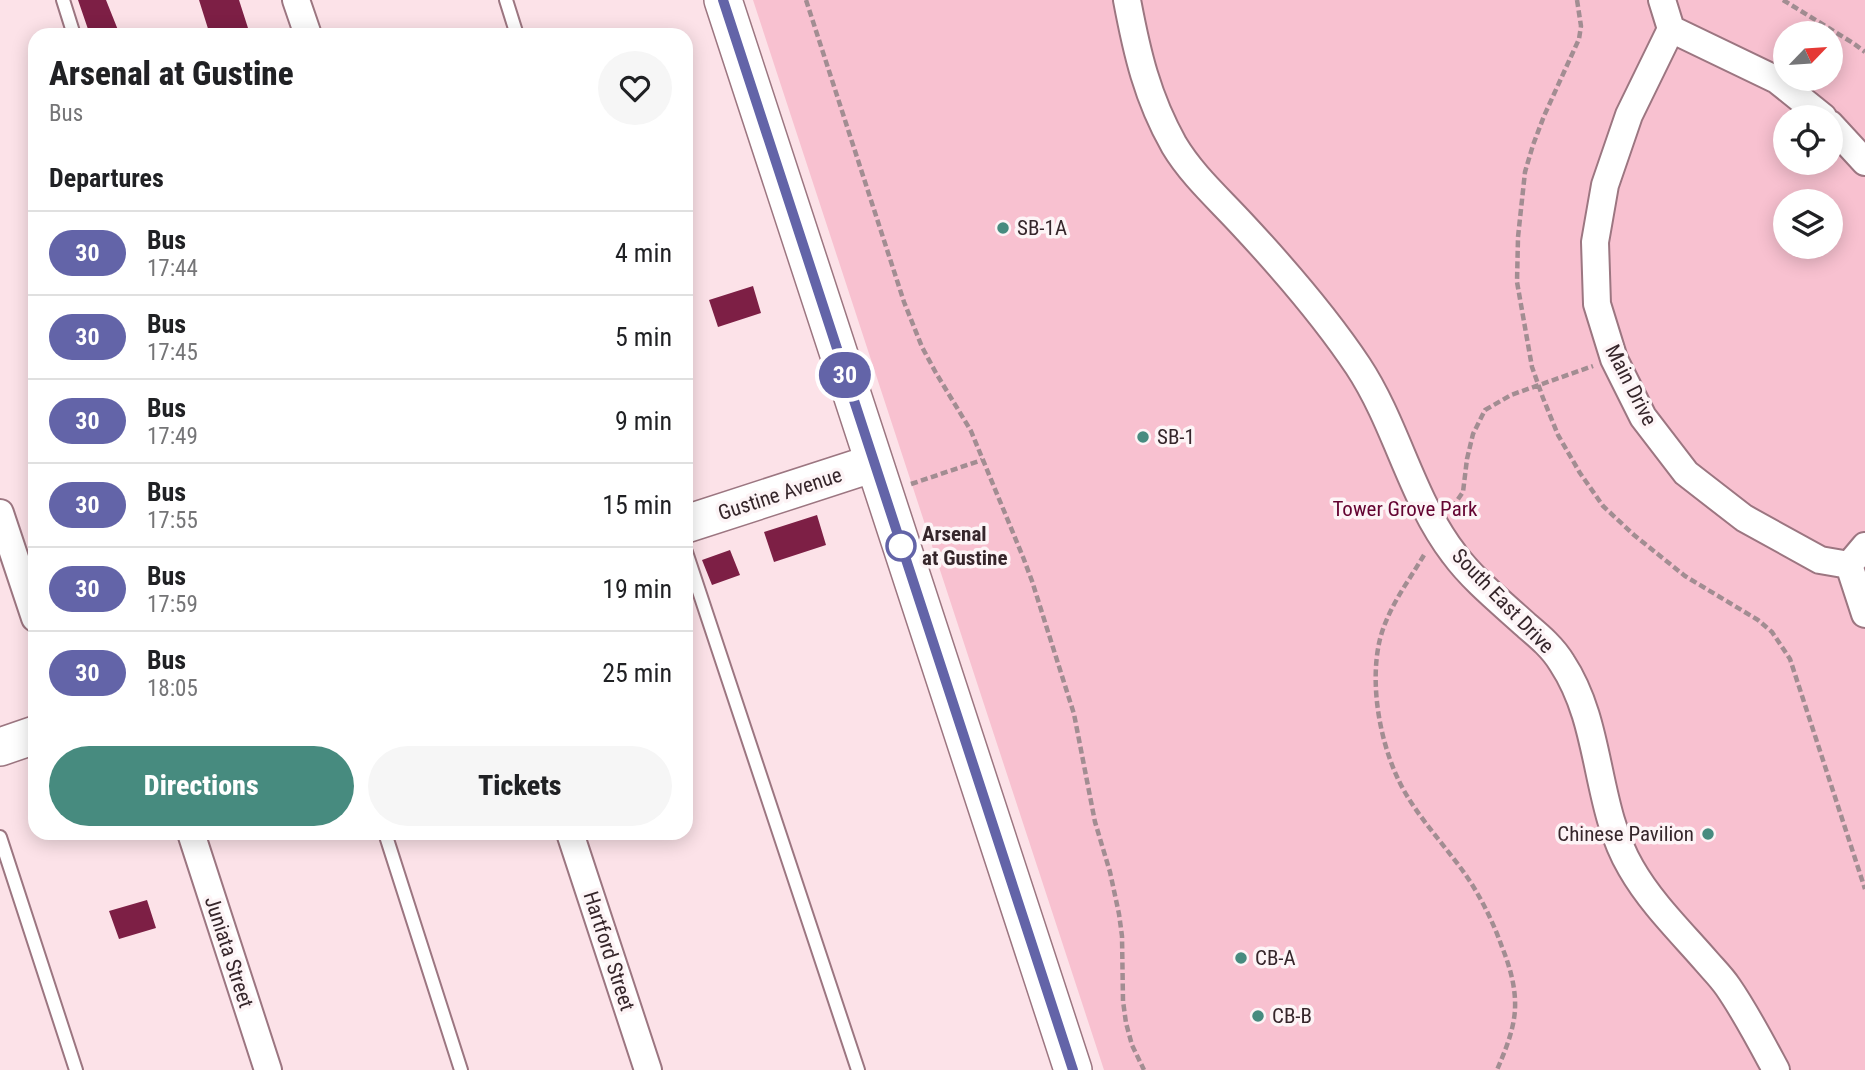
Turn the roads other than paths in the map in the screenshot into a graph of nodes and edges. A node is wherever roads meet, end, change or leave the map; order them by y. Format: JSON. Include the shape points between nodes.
{"nodes":[{"id":1,"x":63,"y":0,"type":"edge"},
{"id":2,"x":296,"y":0,"type":"edge"},
{"id":3,"x":506,"y":0,"type":"edge"},
{"id":4,"x":723,"y":0,"type":"edge"},
{"id":5,"x":1127,"y":0,"type":"edge"},
{"id":6,"x":1662,"y":0,"type":"edge"},
{"id":7,"x":72,"y":28,"type":"edge"},
{"id":8,"x":306,"y":28,"type":"edge"},
{"id":9,"x":515,"y":28,"type":"edge"},
{"id":10,"x":1671,"y":29,"type":"junction"},
{"id":11,"x":1808,"y":105,"type":"edge"},
{"id":12,"x":1843,"y":138,"type":"edge"},
{"id":13,"x":1865,"y":162,"type":"edge"},
{"id":14,"x":874,"y":463,"type":"junction"},
{"id":15,"x":0,"y":513,"type":"edge"},
{"id":16,"x":693,"y":522,"type":"edge"},
{"id":17,"x":1857,"y":556,"type":"edge"},
{"id":18,"x":693,"y":573,"type":"edge"},
{"id":19,"x":28,"y":597,"type":"edge"},
{"id":20,"x":1865,"y":614,"type":"edge"},
{"id":21,"x":28,"y":737,"type":"edge"},
{"id":22,"x":0,"y":747,"type":"edge"},
{"id":23,"x":0,"y":836,"type":"edge"},
{"id":24,"x":193,"y":840,"type":"edge"},
{"id":25,"x":387,"y":840,"type":"edge"},
{"id":26,"x":572,"y":840,"type":"edge"},
{"id":27,"x":76,"y":1070,"type":"edge"},
{"id":28,"x":268,"y":1070,"type":"edge"},
{"id":29,"x":461,"y":1070,"type":"edge"},
{"id":30,"x":648,"y":1070,"type":"edge"},
{"id":31,"x":858,"y":1070,"type":"edge"},
{"id":32,"x":1073,"y":1070,"type":"edge"},
{"id":33,"x":1776,"y":1070,"type":"edge"}],
"edges":[{"from":1,"to":7,"type":"lane"},
{"from":2,"to":8,"type":"street"},
{"from":3,"to":9,"type":"lane"},
{"from":4,"to":14,"type":"main road"},
{"from":5,"to":33,"type":"street","name":"South East Drive","via":[[1139,60],[1175,146],[1303,292],[1360,369],[1427,512],[1452,553],[1563,663],[1587,718],[1606,802],[1630,867],[1652,900],[1727,985]]},
{"from":6,"to":10,"type":"street"},
{"from":10,"to":11,"type":"street","via":[[1777,80]]},
{"from":10,"to":17,"type":"street","name":"Main Drive","via":[[1629,115],[1605,186],[1595,242],[1597,304],[1614,359],[1643,417],[1686,473],[1744,518],[1820,560]]},
{"from":12,"to":13,"type":"street"},
{"from":14,"to":16,"type":"main road","name":"Gustine Avenue"},
{"from":14,"to":32,"type":"main road"},
{"from":15,"to":19,"type":"street"},
{"from":17,"to":20,"type":"street","name":"Main Drive"},
{"from":18,"to":31,"type":"lane"},
{"from":21,"to":22,"type":"main road"},
{"from":23,"to":27,"type":"lane"},
{"from":24,"to":28,"type":"street","name":"Juniata Street"},
{"from":25,"to":29,"type":"lane"},
{"from":26,"to":30,"type":"street","name":"Hartford Street"}]}
